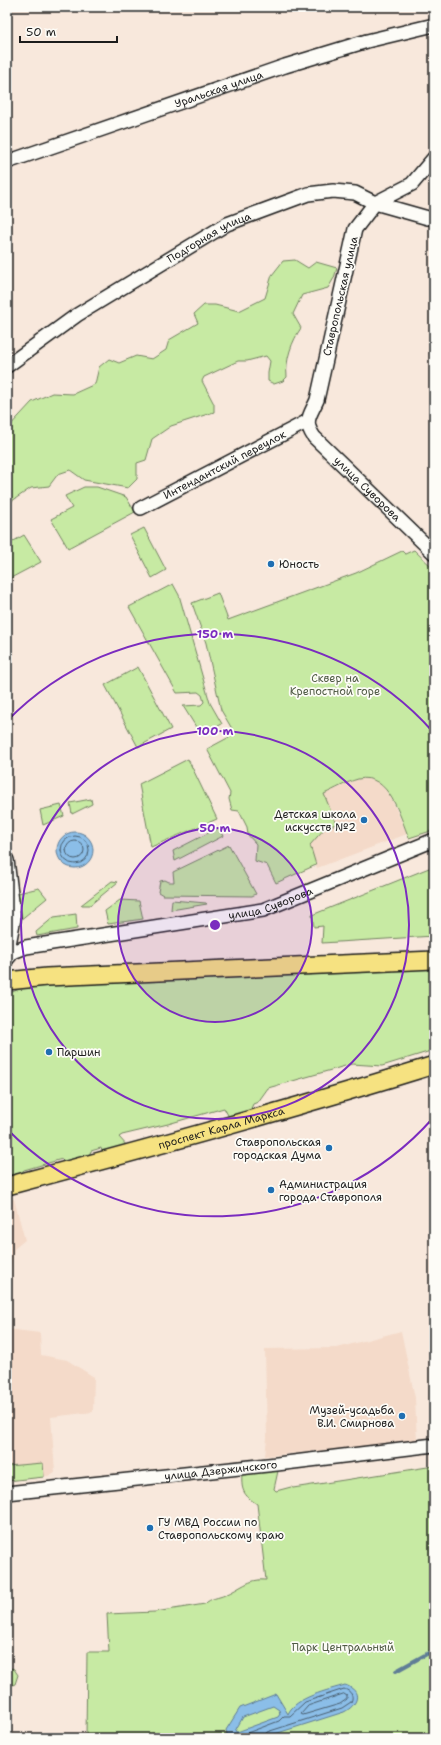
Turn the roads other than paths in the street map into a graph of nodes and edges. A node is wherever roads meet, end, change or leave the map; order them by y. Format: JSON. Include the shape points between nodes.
{"nodes":[{"id":1,"x":434,"y":25,"type":"edge"},
{"id":2,"x":434,"y":158,"type":"edge"},
{"id":3,"x":7,"y":162,"type":"edge"},
{"id":4,"x":375,"y":203,"type":"junction"},
{"id":5,"x":434,"y":218,"type":"edge"},
{"id":6,"x":9,"y":363,"type":"edge"},
{"id":7,"x":308,"y":421,"type":"junction"},
{"id":8,"x":141,"y":508,"type":"dead end"},
{"id":9,"x":434,"y":553,"type":"edge"},
{"id":10,"x":434,"y":840,"type":"edge"},
{"id":11,"x":7,"y":860,"type":"edge"},
{"id":12,"x":7,"y":955,"type":"edge"},
{"id":13,"x":7,"y":959,"type":"edge"},
{"id":14,"x":434,"y":960,"type":"edge"},
{"id":15,"x":7,"y":981,"type":"edge"},
{"id":16,"x":434,"y":1065,"type":"edge"},
{"id":17,"x":7,"y":1186,"type":"edge"},
{"id":18,"x":431,"y":1446,"type":"edge"},
{"id":19,"x":7,"y":1493,"type":"edge"}],
"edges":[{"from":1,"to":3,"type":"street","name":"Уральская улица","via":[[367,41],[285,66]]},
{"from":2,"to":4,"type":"street","name":"Ставропольская улица","via":[[412,184]]},
{"from":4,"to":5,"type":"street","name":"Подгорная улица"},
{"from":4,"to":6,"type":"street","name":"Подгорная улица","via":[[355,193],[333,191],[314,194],[227,224],[77,315]]},
{"from":4,"to":7,"type":"street","name":"Ставропольская улица","via":[[356,229],[317,400]]},
{"from":7,"to":8,"type":"street","name":"Интендантский переулок"},
{"from":7,"to":9,"type":"street","name":"улица Суворова","via":[[308,428],[314,437]]},
{"from":10,"to":13,"type":"street","name":"улица Суворова","via":[[263,910],[26,947],[13,952]]},
{"from":11,"to":12,"type":"street","via":[[14,918]]},
{"from":14,"to":15,"type":"main road","via":[[47,977]]},
{"from":16,"to":17,"type":"main road","name":"проспект Карла Маркса","via":[[166,1144]]},
{"from":18,"to":19,"type":"street","name":"улица Дзержинского"}]}
